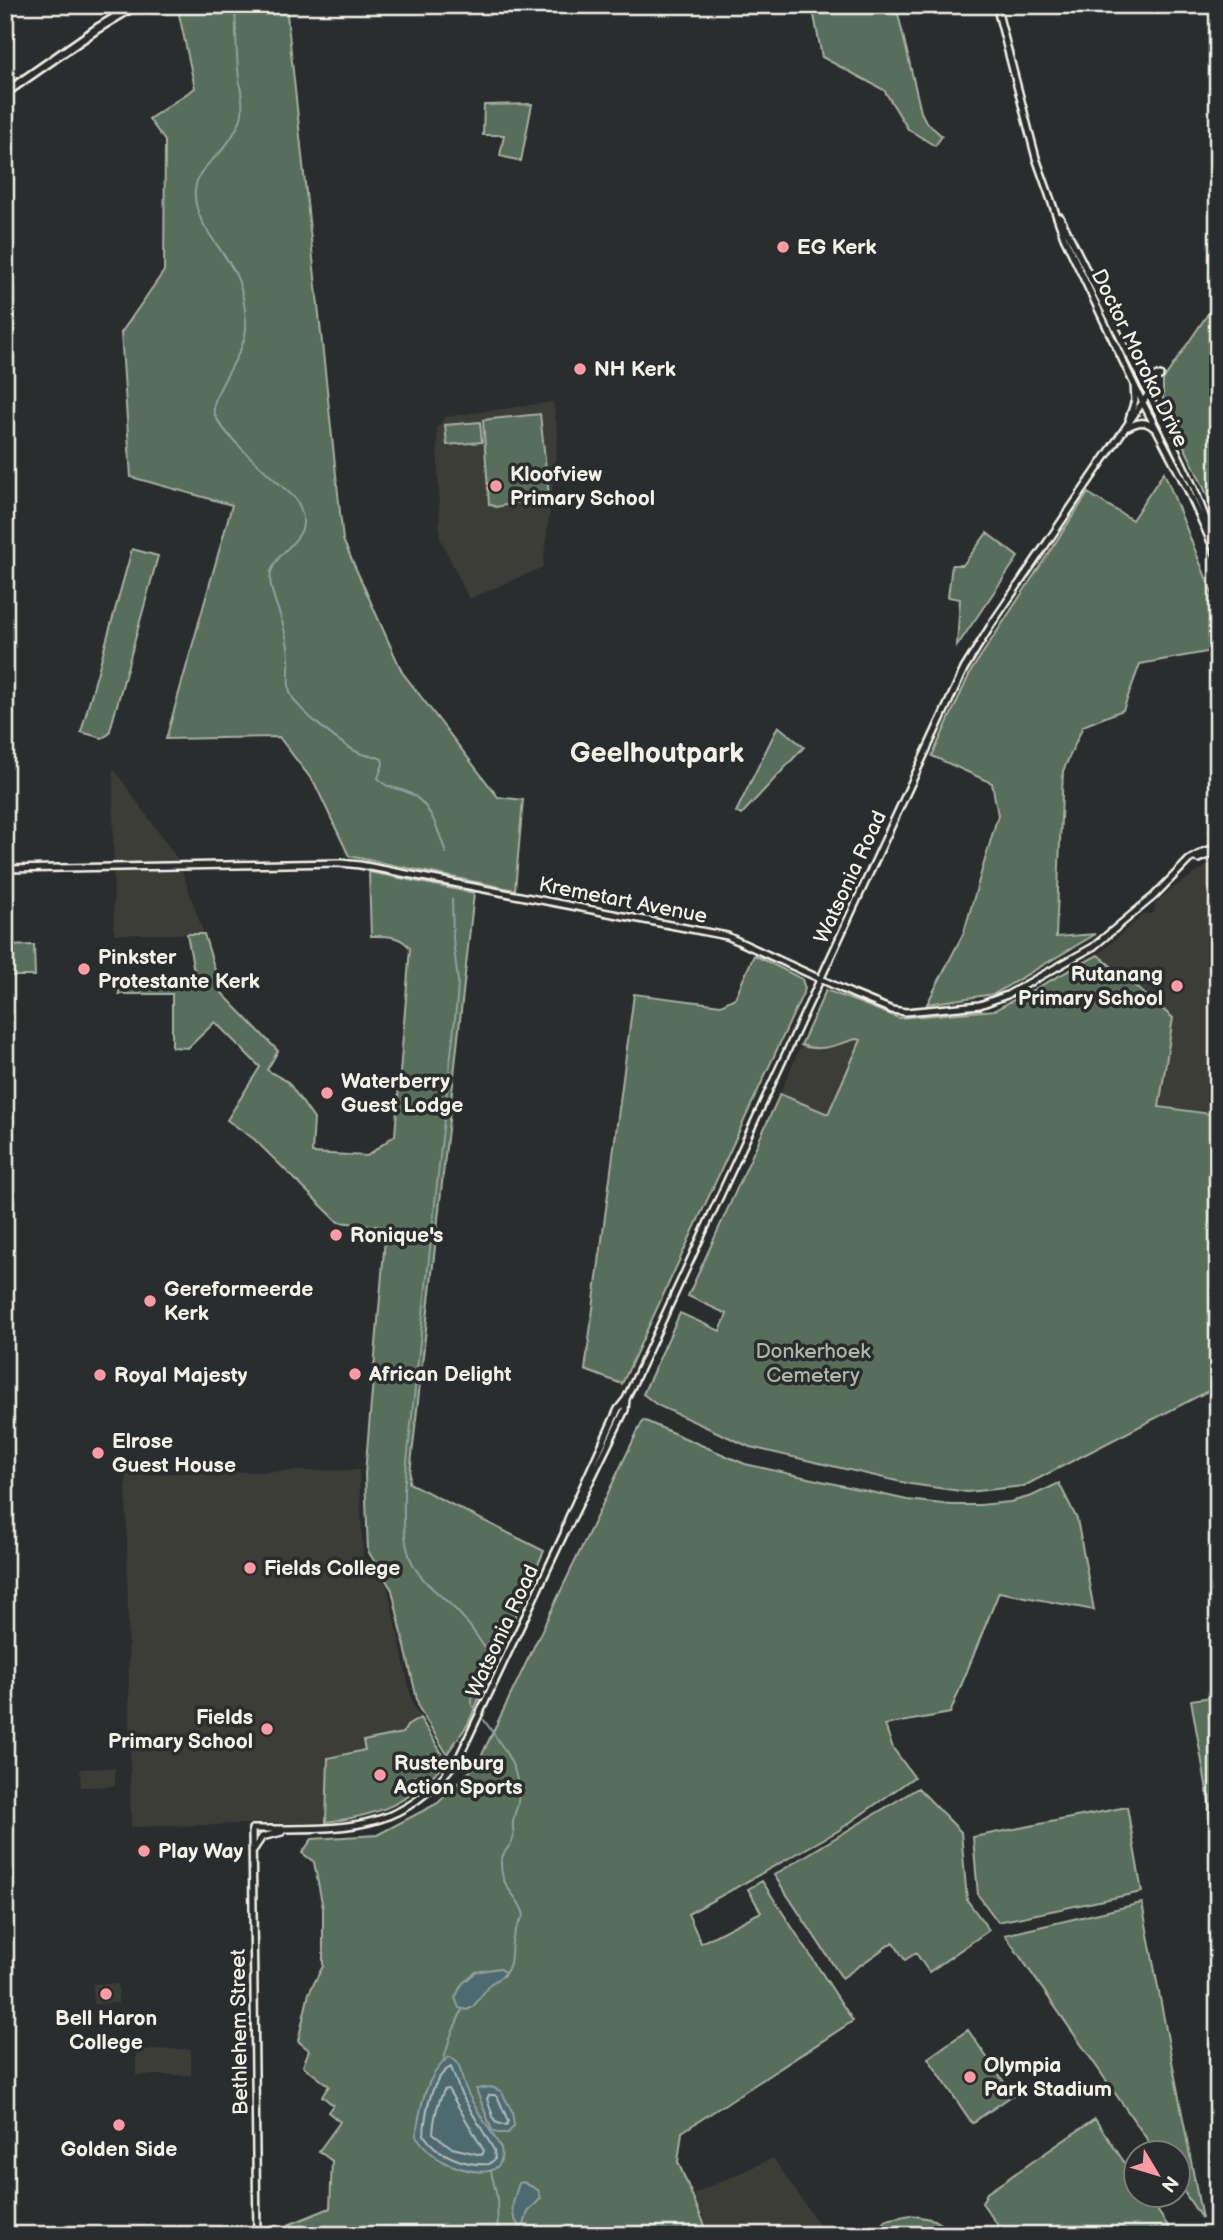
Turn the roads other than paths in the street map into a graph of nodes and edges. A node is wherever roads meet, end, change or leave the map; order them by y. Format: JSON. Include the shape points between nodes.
{"nodes":[{"id":1,"x":136,"y":5,"type":"edge"},
{"id":2,"x":996,"y":5,"type":"edge"},
{"id":3,"x":5,"y":93,"type":"edge"},
{"id":4,"x":1055,"y":208,"type":"junction"},
{"id":5,"x":1137,"y":371,"type":"junction"},
{"id":6,"x":1160,"y":376,"type":"dead end"},
{"id":7,"x":1134,"y":381,"type":"junction"},
{"id":8,"x":1149,"y":393,"type":"junction"},
{"id":9,"x":1143,"y":402,"type":"junction"},
{"id":10,"x":1126,"y":429,"type":"junction"},
{"id":11,"x":1157,"y":430,"type":"junction"},
{"id":12,"x":1218,"y":550,"type":"edge"},
{"id":13,"x":1218,"y":558,"type":"edge"},
{"id":14,"x":1218,"y":849,"type":"edge"},
{"id":15,"x":5,"y":869,"type":"edge"},
{"id":16,"x":821,"y":978,"type":"junction"},
{"id":17,"x":292,"y":1829,"type":"junction"},
{"id":18,"x":252,"y":1855,"type":"junction"},
{"id":19,"x":257,"y":2235,"type":"edge"}],
"edges":[{"from":1,"to":3,"type":"highway"},
{"from":2,"to":4,"type":"main road","name":"Doctor Moroka Drive","via":[[1033,146]]},
{"from":4,"to":5,"type":"main road","name":"Doctor Moroka Drive"},
{"from":4,"to":7,"type":"main road","name":"Doctor Moroka Drive"},
{"from":5,"to":6,"type":"main road"},
{"from":5,"to":8,"type":"main road","name":"Doctor Moroka Drive"},
{"from":7,"to":9,"type":"main road","name":"Doctor Moroka Drive"},
{"from":7,"to":10,"type":"main road","via":[[1135,400]]},
{"from":8,"to":9,"type":"main road","name":"Watsonia Road"},
{"from":8,"to":12,"type":"main road","name":"Doctor Moroka Drive"},
{"from":9,"to":10,"type":"main road","name":"Watsonia Road"},
{"from":9,"to":11,"type":"main road","name":"Doctor Moroka Drive"},
{"from":10,"to":11,"type":"main road","via":[[1146,422]]},
{"from":10,"to":16,"type":"main road","name":"Watsonia Road","via":[[964,669]]},
{"from":11,"to":13,"type":"main road","name":"Doctor Moroka Drive"},
{"from":14,"to":16,"type":"main road","name":"Kremetart Avenue","via":[[1178,872],[1093,947],[988,1003],[900,1012]]},
{"from":15,"to":16,"type":"main road","name":"Kremetart Avenue","via":[[360,865],[719,934]]},
{"from":16,"to":17,"type":"main road","name":"Watsonia Road","via":[[670,1300],[620,1422],[452,1768],[436,1787],[400,1812],[353,1826]]},
{"from":17,"to":18,"type":"main road","via":[[262,1837]]},
{"from":17,"to":18,"type":"main road","name":"Bethlehem Street","via":[[252,1829]]},
{"from":18,"to":19,"type":"main road","name":"Bethlehem Street"}]}
